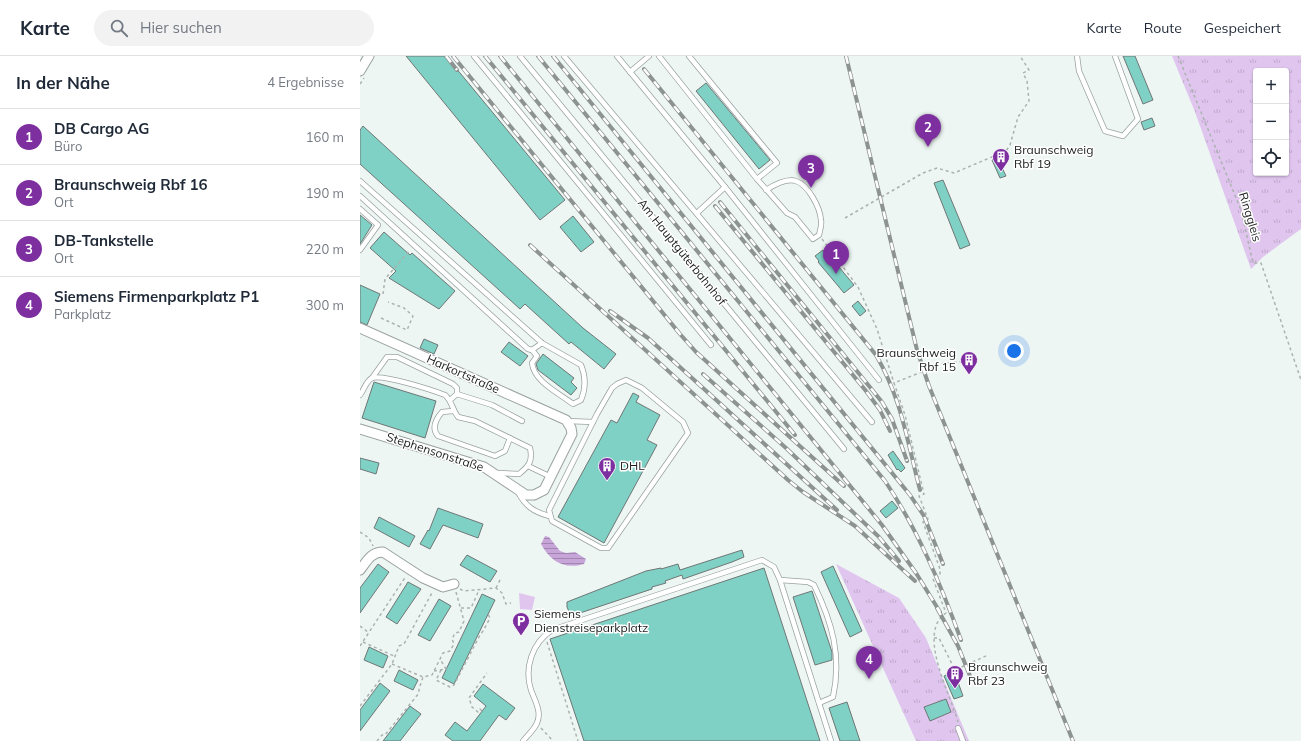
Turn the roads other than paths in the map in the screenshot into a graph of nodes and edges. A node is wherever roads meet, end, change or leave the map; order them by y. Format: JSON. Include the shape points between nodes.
{"nodes":[{"id":1,"x":369,"y":56,"type":"edge"},
{"id":2,"x":474,"y":56,"type":"edge"},
{"id":3,"x":520,"y":56,"type":"edge"},
{"id":4,"x":564,"y":56,"type":"edge"},
{"id":5,"x":617,"y":56,"type":"edge"},
{"id":6,"x":649,"y":56,"type":"edge"},
{"id":7,"x":659,"y":56,"type":"edge"},
{"id":8,"x":689,"y":56,"type":"edge"},
{"id":9,"x":1076,"y":56,"type":"edge"},
{"id":10,"x":1115,"y":56,"type":"edge"},
{"id":11,"x":360,"y":72,"type":"edge"},
{"id":12,"x":630,"y":72,"type":"junction"},
{"id":13,"x":757,"y":179,"type":"junction"},
{"id":14,"x":360,"y":181,"type":"edge"},
{"id":15,"x":725,"y":186,"type":"junction"},
{"id":16,"x":766,"y":190,"type":"junction"},
{"id":17,"x":360,"y":196,"type":"edge"},
{"id":18,"x":360,"y":209,"type":"edge"},
{"id":19,"x":697,"y":213,"type":"junction"},
{"id":20,"x":360,"y":250,"type":"edge"},
{"id":21,"x":360,"y":328,"type":"edge"},
{"id":22,"x":542,"y":343,"type":"junction"},
{"id":23,"x":712,"y":345,"type":"dead end"},
{"id":24,"x":532,"y":350,"type":"junction"},
{"id":25,"x":372,"y":378,"type":"junction"},
{"id":26,"x":879,"y":380,"type":"dead end"},
{"id":27,"x":457,"y":394,"type":"junction"},
{"id":28,"x":360,"y":396,"type":"edge"},
{"id":29,"x":450,"y":400,"type":"junction"},
{"id":30,"x":453,"y":411,"type":"junction"},
{"id":31,"x":566,"y":420,"type":"junction"},
{"id":32,"x":522,"y":421,"type":"dead end"},
{"id":33,"x":593,"y":422,"type":"junction"},
{"id":34,"x":872,"y":422,"type":"dead end"},
{"id":35,"x":360,"y":429,"type":"edge"},
{"id":36,"x":510,"y":438,"type":"junction"},
{"id":37,"x":844,"y":449,"type":"dead end"},
{"id":38,"x":528,"y":466,"type":"junction"},
{"id":39,"x":494,"y":473,"type":"junction"},
{"id":40,"x":551,"y":477,"type":"junction"},
{"id":41,"x":518,"y":490,"type":"junction"},
{"id":42,"x":549,"y":516,"type":"junction"},
{"id":43,"x":360,"y":570,"type":"edge"},
{"id":44,"x":780,"y":580,"type":"junction"},
{"id":45,"x":454,"y":584,"type":"road end"},
{"id":46,"x":819,"y":703,"type":"junction"},
{"id":47,"x":958,"y":728,"type":"road end"},
{"id":48,"x":523,"y":741,"type":"edge"},
{"id":49,"x":831,"y":741,"type":"edge"},
{"id":50,"x":963,"y":741,"type":"edge"}],
"edges":[{"from":1,"to":11,"type":"street"},
{"from":2,"to":23,"type":"lane"},
{"from":3,"to":37,"type":"lane","name":"Am Hauptgüterbahnhof"},
{"from":4,"to":19,"type":"lane"},
{"from":5,"to":12,"type":"lane"},
{"from":6,"to":12,"type":"lane"},
{"from":7,"to":13,"type":"lane"},
{"from":8,"to":13,"type":"lane","via":[[777,163]]},
{"from":9,"to":10,"type":"lane","via":[[1079,71],[1105,131],[1123,136],[1138,119]]},
{"from":12,"to":15,"type":"lane"},
{"from":13,"to":16,"type":"lane"},
{"from":14,"to":22,"type":"lane"},
{"from":15,"to":19,"type":"lane"},
{"from":15,"to":26,"type":"lane"},
{"from":16,"to":16,"type":"lane","via":[[788,214],[795,217],[813,239],[819,235],[822,220],[805,186],[796,181],[787,181]]},
{"from":17,"to":24,"type":"lane"},
{"from":18,"to":20,"type":"lane","via":[[378,225]]},
{"from":19,"to":34,"type":"lane"},
{"from":21,"to":31,"type":"street","name":"Harkortstraße"},
{"from":22,"to":24,"type":"lane"},
{"from":22,"to":24,"type":"lane","via":[[581,365],[586,381],[581,400],[573,404],[538,378],[532,371],[532,363],[537,356]]},
{"from":25,"to":27,"type":"lane","via":[[387,357],[397,357],[454,384]]},
{"from":25,"to":28,"type":"lane"},
{"from":25,"to":29,"type":"lane","via":[[383,377],[438,392]]},
{"from":27,"to":29,"type":"lane"},
{"from":27,"to":32,"type":"lane","via":[[492,405]]},
{"from":29,"to":30,"type":"lane"},
{"from":30,"to":36,"type":"lane","via":[[458,417],[475,421]]},
{"from":30,"to":36,"type":"lane","via":[[442,412],[437,417],[434,427],[438,436],[495,456],[505,451]]},
{"from":31,"to":33,"type":"lane"},
{"from":31,"to":40,"type":"street","name":"Stephensonstraße","via":[[572,434]]},
{"from":33,"to":42,"type":"lane","via":[[551,503]]},
{"from":33,"to":42,"type":"lane","via":[[612,388],[626,380],[642,388],[683,422],[688,432],[608,548],[595,545],[552,521]]},
{"from":35,"to":39,"type":"street","name":"Stephensonstraße","via":[[484,467]]},
{"from":36,"to":38,"type":"lane","via":[[530,448],[532,458]]},
{"from":38,"to":39,"type":"lane","via":[[519,474]]},
{"from":38,"to":40,"type":"lane"},
{"from":39,"to":41,"type":"street","name":"Stephensonstraße"},
{"from":40,"to":41,"type":"street","name":"Stephensonstraße","via":[[540,493],[526,495]]},
{"from":41,"to":42,"type":"lane","via":[[524,504]]},
{"from":43,"to":45,"type":"street","via":[[371,556],[383,552],[436,584],[443,587]]},
{"from":44,"to":46,"type":"lane"},
{"from":44,"to":46,"type":"lane","via":[[808,582],[814,585],[826,608],[834,639],[838,677],[833,697]]},
{"from":44,"to":48,"type":"lane","via":[[774,567],[762,560],[545,634],[536,644],[528,673],[538,712],[537,724]]},
{"from":46,"to":49,"type":"lane"},
{"from":47,"to":50,"type":"lane"}]}
